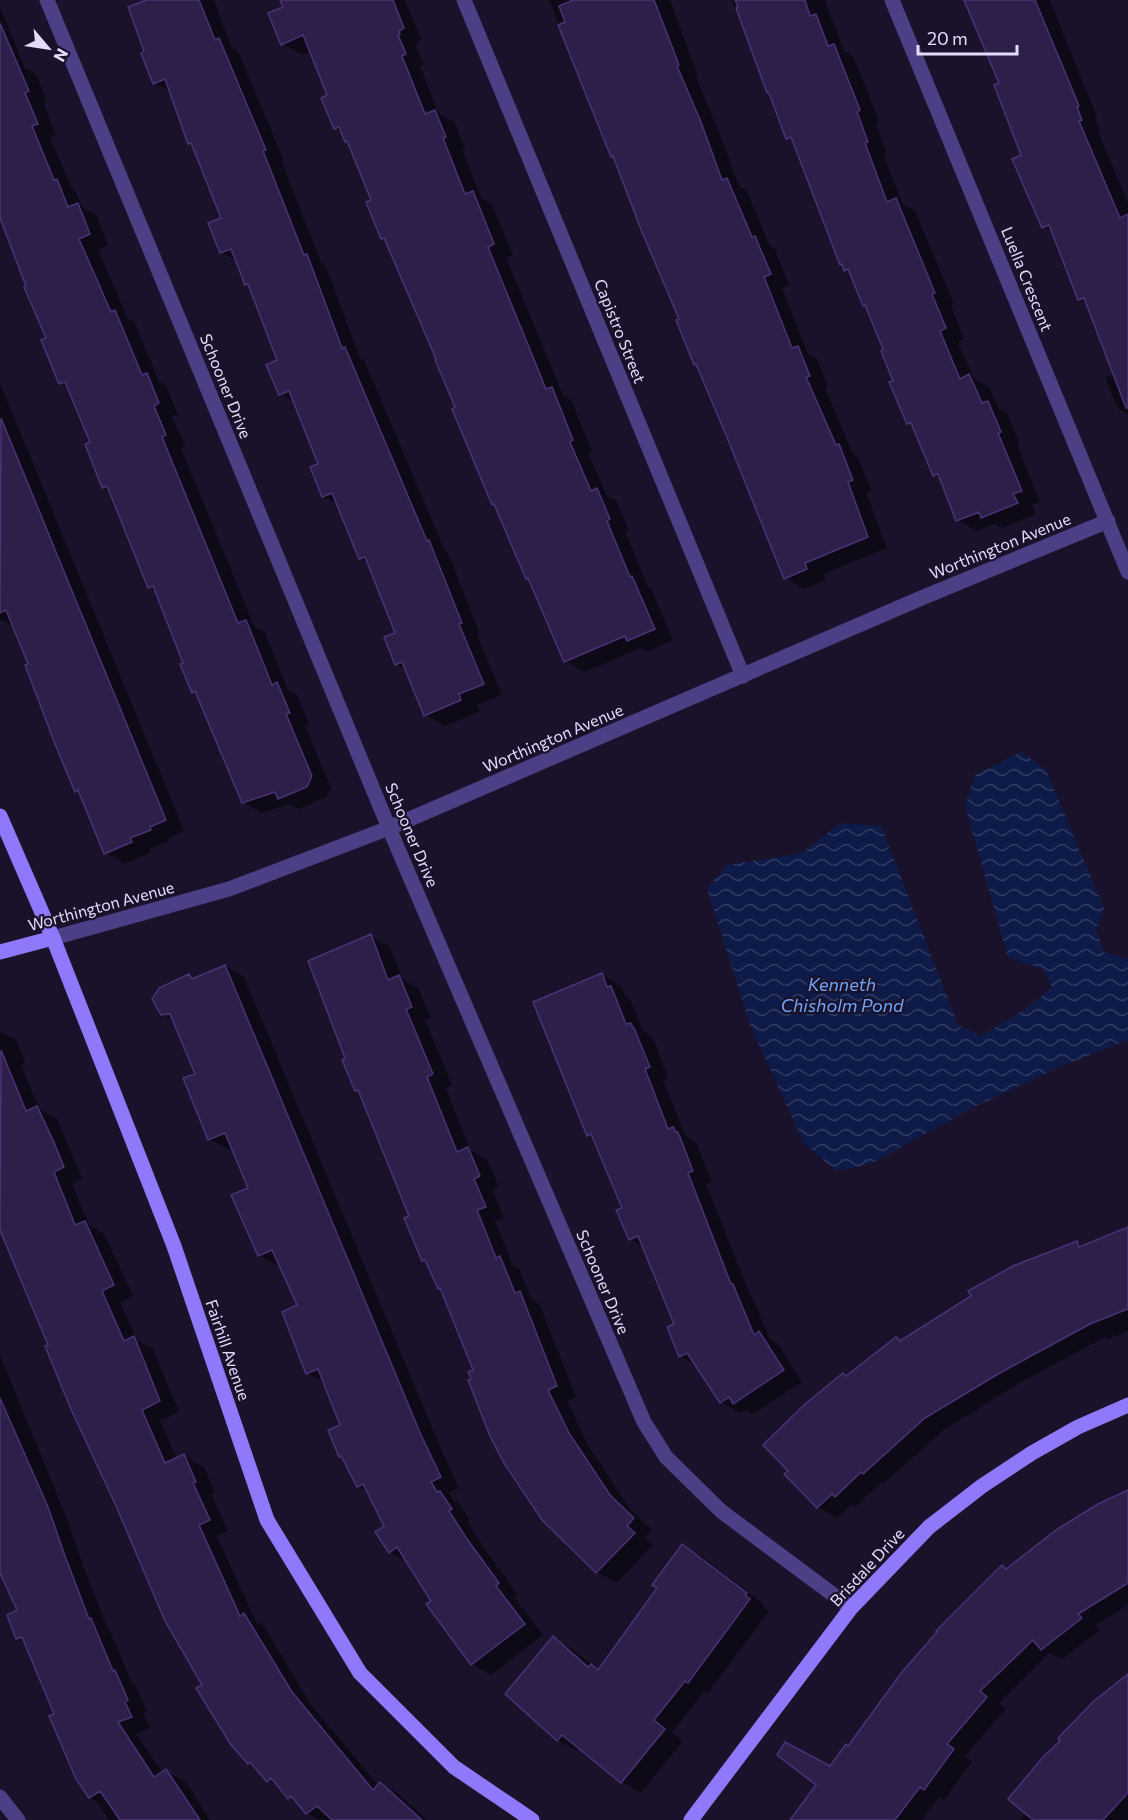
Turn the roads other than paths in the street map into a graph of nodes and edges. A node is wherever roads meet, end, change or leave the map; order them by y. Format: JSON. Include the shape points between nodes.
{"nodes":[{"id":1,"x":47,"y":0,"type":"edge"},
{"id":2,"x":464,"y":0,"type":"edge"},
{"id":3,"x":892,"y":0,"type":"edge"},
{"id":4,"x":1108,"y":521,"type":"junction"},
{"id":5,"x":1128,"y":572,"type":"edge"},
{"id":6,"x":743,"y":676,"type":"junction"},
{"id":7,"x":0,"y":816,"type":"edge"},
{"id":8,"x":389,"y":828,"type":"junction"},
{"id":9,"x":53,"y":938,"type":"junction"},
{"id":10,"x":0,"y":952,"type":"edge"},
{"id":11,"x":1128,"y":1405,"type":"edge"},
{"id":12,"x":851,"y":1608,"type":"junction"},
{"id":13,"x":0,"y":1797,"type":"edge"},
{"id":14,"x":18,"y":1820,"type":"edge"},
{"id":15,"x":532,"y":1820,"type":"edge"},
{"id":16,"x":691,"y":1820,"type":"edge"}],
"edges":[{"from":1,"to":8,"type":"street","name":"Schooner Drive"},
{"from":2,"to":6,"type":"street","name":"Capistro Street"},
{"from":3,"to":4,"type":"street","name":"Luella Crescent"},
{"from":4,"to":5,"type":"street","name":"Luella Crescent"},
{"from":4,"to":6,"type":"street","name":"Worthington Avenue"},
{"from":6,"to":8,"type":"street","name":"Worthington Avenue"},
{"from":7,"to":9,"type":"street","name":"Fairhill Avenue"},
{"from":8,"to":9,"type":"street","name":"Worthington Avenue","via":[[230,889]]},
{"from":8,"to":12,"type":"street","name":"Schooner Drive","via":[[644,1422],[666,1457],[721,1511]]},
{"from":9,"to":10,"type":"street","name":"Worthington Avenue"},
{"from":9,"to":15,"type":"street","name":"Fairhill Avenue","via":[[174,1246],[267,1520],[360,1673],[454,1767]]},
{"from":11,"to":12,"type":"street","name":"Brisdale Drive","via":[[1054,1440],[982,1486],[929,1527]]},
{"from":12,"to":16,"type":"street","name":"Brisdale Drive"},
{"from":13,"to":14,"type":"street"}]}
